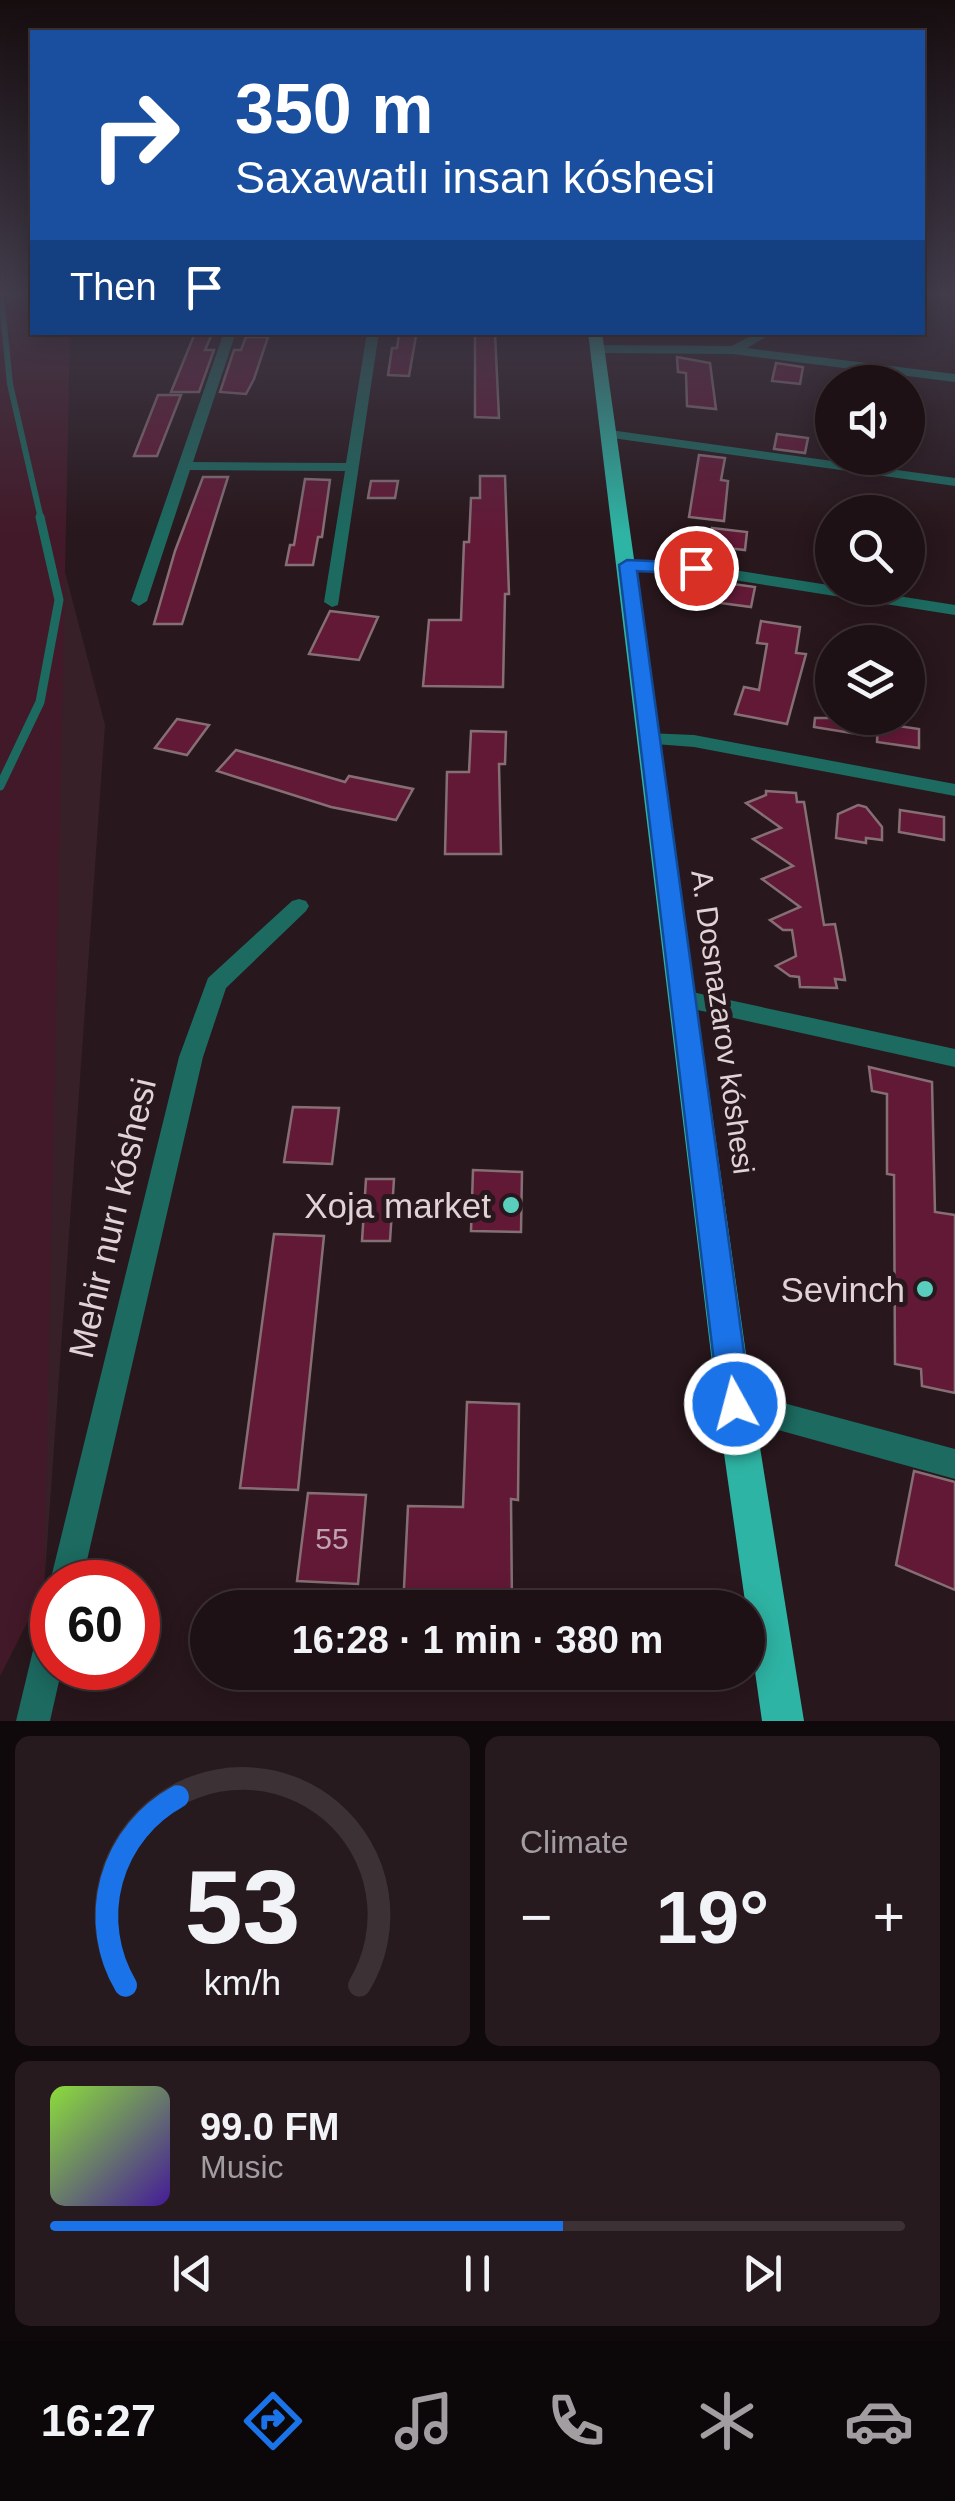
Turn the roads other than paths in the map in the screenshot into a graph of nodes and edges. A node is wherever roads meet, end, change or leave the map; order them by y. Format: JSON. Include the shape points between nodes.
{"nodes":[{"id":1,"x":9,"y":373,"type":"edge"},
{"id":2,"x":216,"y":373,"type":"edge"},
{"id":3,"x":366,"y":373,"type":"edge"},
{"id":4,"x":601,"y":373,"type":"edge"},
{"id":5,"x":918,"y":373,"type":"edge"},
{"id":6,"x":955,"y":378,"type":"edge"},
{"id":7,"x":610,"y":434,"type":"junction"},
{"id":8,"x":184,"y":466,"type":"junction"},
{"id":9,"x":351,"y":466,"type":"junction"},
{"id":10,"x":955,"y":482,"type":"edge"},
{"id":11,"x":627,"y":565,"type":"junction"},
{"id":12,"x":139,"y":601,"type":"dead end"},
{"id":13,"x":332,"y":602,"type":"dead end"},
{"id":14,"x":955,"y":610,"type":"edge"},
{"id":15,"x":647,"y":738,"type":"junction"},
{"id":16,"x":0,"y":786,"type":"edge"},
{"id":17,"x":955,"y":790,"type":"edge"},
{"id":18,"x":299,"y":906,"type":"dead end"},
{"id":19,"x":683,"y":999,"type":"junction"},
{"id":20,"x":955,"y":1058,"type":"edge"},
{"id":21,"x":735,"y":1404,"type":"junction"},
{"id":22,"x":955,"y":1464,"type":"edge"},
{"id":23,"x":71,"y":1560,"type":"edge"},
{"id":24,"x":39,"y":1690,"type":"edge"},
{"id":25,"x":32,"y":1721,"type":"edge"},
{"id":26,"x":782,"y":1721,"type":"edge"}],
"edges":[{"from":1,"to":16,"type":"lane","via":[[60,600],[40,702]]},
{"from":2,"to":8,"type":"street"},
{"from":3,"to":9,"type":"street"},
{"from":4,"to":7,"type":"main road","name":"A. Dosnazarov kóshesi"},
{"from":5,"to":6,"type":"street"},
{"from":7,"to":10,"type":"street"},
{"from":7,"to":11,"type":"main road","name":"A. Dosnazarov kóshesi"},
{"from":8,"to":9,"type":"street"},
{"from":8,"to":12,"type":"street"},
{"from":9,"to":13,"type":"street"},
{"from":11,"to":14,"type":"street","via":[[696,568]]},
{"from":11,"to":15,"type":"main road","name":"A. Dosnazarov kóshesi"},
{"from":15,"to":17,"type":"street"},
{"from":15,"to":19,"type":"main road","name":"A. Dosnazarov kóshesi"},
{"from":18,"to":23,"type":"street","name":"Mehir nurı kóshesi","via":[[216,984],[192,1058]]},
{"from":19,"to":20,"type":"street"},
{"from":19,"to":21,"type":"main road","name":"A. Dosnazarov kóshesi"},
{"from":21,"to":22,"type":"street"},
{"from":21,"to":26,"type":"main road","name":"A. Dosnazarov kóshesi"},
{"from":24,"to":25,"type":"street"}]}
